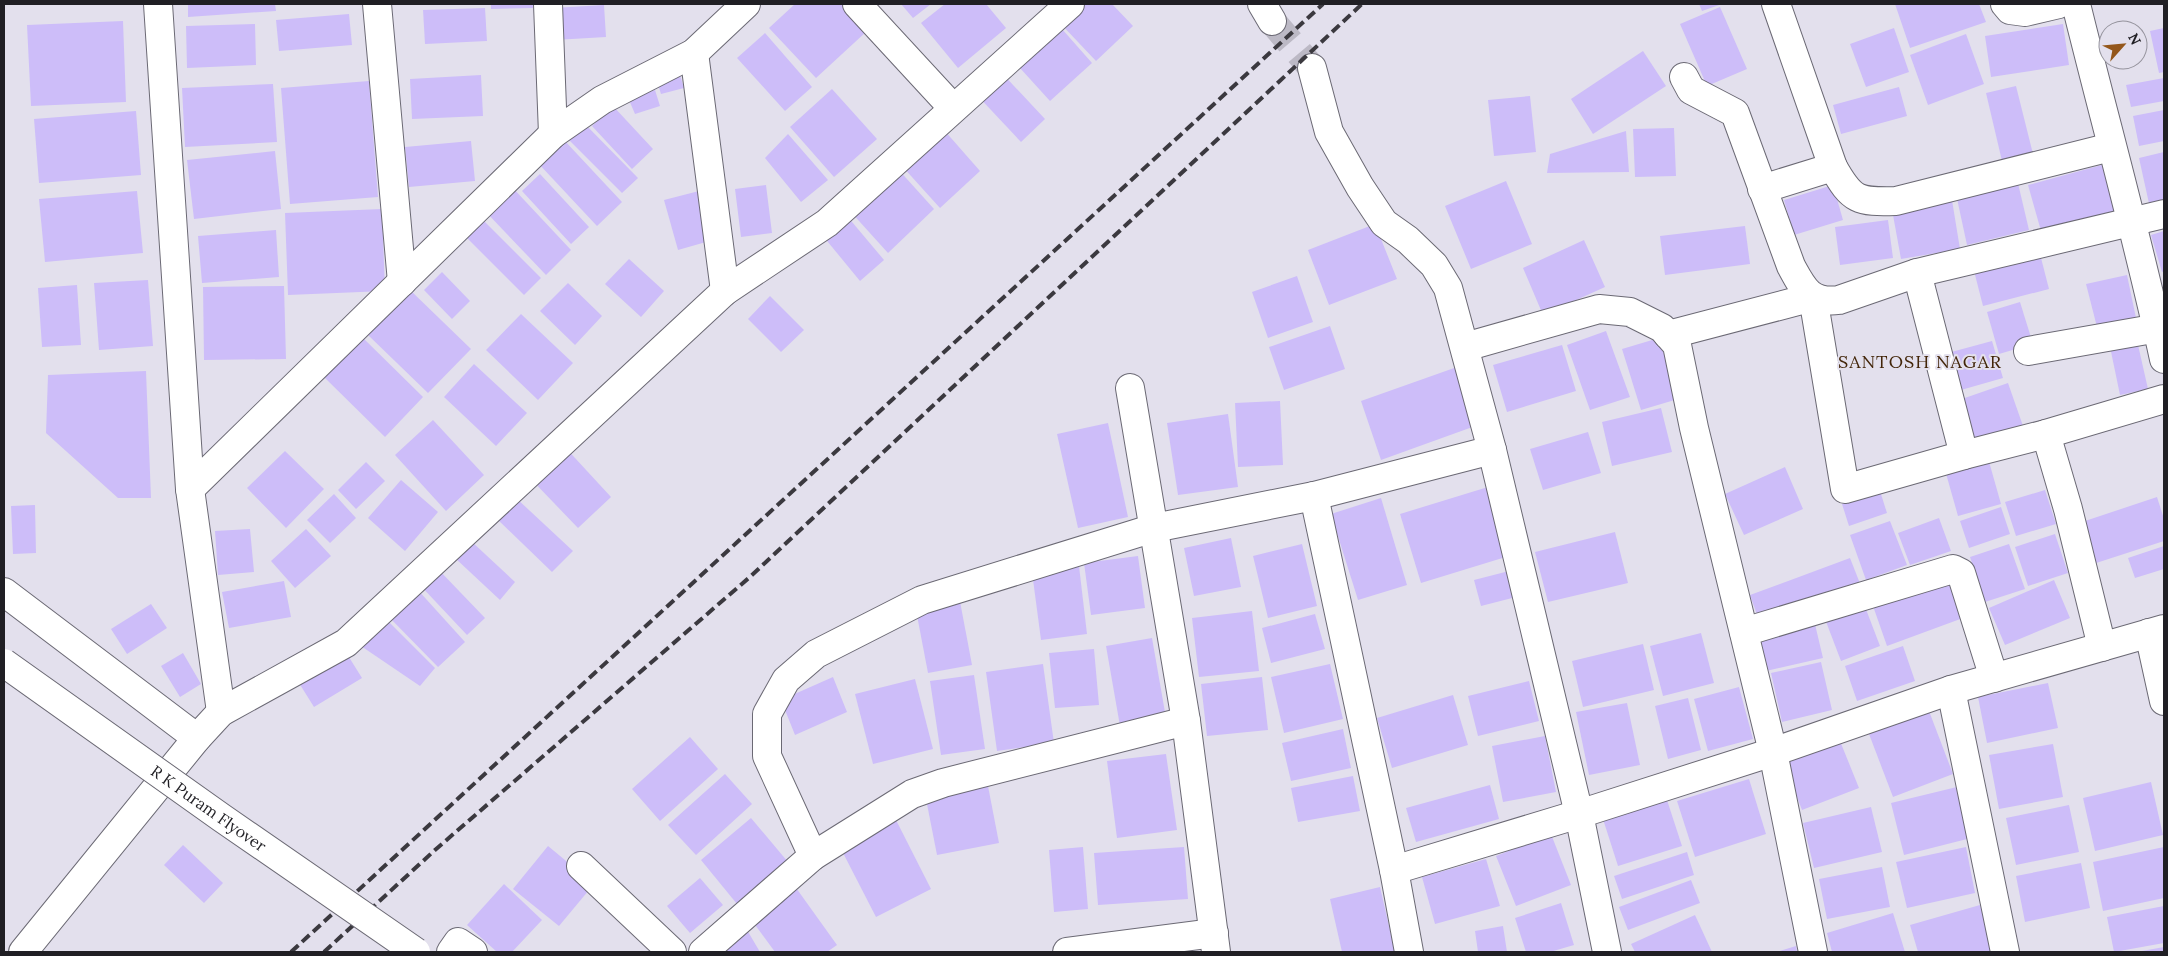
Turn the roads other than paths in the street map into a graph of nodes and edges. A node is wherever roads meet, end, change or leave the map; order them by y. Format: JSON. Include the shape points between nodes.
{"nodes":[{"id":1,"x":158,"y":4,"type":"edge"},
{"id":2,"x":377,"y":4,"type":"edge"},
{"id":3,"x":548,"y":4,"type":"edge"},
{"id":4,"x":746,"y":4,"type":"edge"},
{"id":5,"x":857,"y":4,"type":"edge"},
{"id":6,"x":1070,"y":4,"type":"edge"},
{"id":7,"x":1776,"y":4,"type":"edge"},
{"id":8,"x":2004,"y":4,"type":"edge"},
{"id":9,"x":2059,"y":4,"type":"edge"},
{"id":10,"x":2076,"y":4,"type":"edge"},
{"id":11,"x":694,"y":53,"type":"junction"},
{"id":12,"x":1312,"y":68,"type":"tunnel mouth"},
{"id":13,"x":1684,"y":77,"type":"dead end"},
{"id":14,"x":953,"y":108,"type":"junction"},
{"id":15,"x":553,"y":134,"type":"junction"},
{"id":16,"x":2111,"y":147,"type":"junction"},
{"id":17,"x":1833,"y":167,"type":"junction"},
{"id":18,"x":1762,"y":189,"type":"junction"},
{"id":19,"x":2164,"y":214,"type":"edge"},
{"id":20,"x":2132,"y":221,"type":"junction"},
{"id":21,"x":1917,"y":273,"type":"junction"},
{"id":22,"x":402,"y":282,"type":"junction"},
{"id":23,"x":725,"y":291,"type":"junction"},
{"id":24,"x":1813,"y":297,"type":"junction"},
{"id":25,"x":2161,"y":328,"type":"edge"},
{"id":26,"x":1668,"y":335,"type":"junction"},
{"id":27,"x":1465,"y":347,"type":"junction"},
{"id":28,"x":2028,"y":351,"type":"dead end"},
{"id":29,"x":2164,"y":358,"type":"edge"},
{"id":30,"x":1130,"y":388,"type":"dead end"},
{"id":31,"x":2164,"y":399,"type":"edge"},
{"id":32,"x":2046,"y":434,"type":"junction"},
{"id":33,"x":1492,"y":450,"type":"junction"},
{"id":34,"x":1964,"y":455,"type":"junction"},
{"id":35,"x":190,"y":489,"type":"junction"},
{"id":36,"x":1314,"y":496,"type":"junction"},
{"id":37,"x":1154,"y":528,"type":"junction"},
{"id":38,"x":4,"y":592,"type":"edge"},
{"id":39,"x":2156,"y":631,"type":"edge"},
{"id":40,"x":1744,"y":632,"type":"junction"},
{"id":41,"x":2102,"y":647,"type":"junction"},
{"id":42,"x":4,"y":663,"type":"edge"},
{"id":43,"x":1994,"y":678,"type":"junction"},
{"id":44,"x":1950,"y":690,"type":"junction"},
{"id":45,"x":2164,"y":701,"type":"edge"},
{"id":46,"x":221,"y":712,"type":"junction"},
{"id":47,"x":1186,"y":721,"type":"junction"},
{"id":48,"x":198,"y":738,"type":"junction"},
{"id":49,"x":1773,"y":752,"type":"junction"},
{"id":50,"x":1578,"y":814,"type":"junction"},
{"id":51,"x":812,"y":856,"type":"junction"},
{"id":52,"x":581,"y":866,"type":"dead end"},
{"id":53,"x":1394,"y":870,"type":"junction"},
{"id":54,"x":1215,"y":943,"type":"edge"},
{"id":55,"x":24,"y":952,"type":"edge"},
{"id":56,"x":416,"y":952,"type":"edge"},
{"id":57,"x":451,"y":952,"type":"edge"},
{"id":58,"x":473,"y":952,"type":"edge"},
{"id":59,"x":672,"y":952,"type":"edge"},
{"id":60,"x":703,"y":952,"type":"edge"},
{"id":61,"x":1075,"y":952,"type":"edge"},
{"id":62,"x":1410,"y":952,"type":"edge"},
{"id":63,"x":1607,"y":952,"type":"edge"},
{"id":64,"x":1813,"y":952,"type":"edge"},
{"id":65,"x":2005,"y":952,"type":"edge"}],
"edges":[{"from":1,"to":35,"type":"street"},
{"from":2,"to":22,"type":"street"},
{"from":3,"to":15,"type":"street"},
{"from":4,"to":11,"type":"street"},
{"from":5,"to":14,"type":"street"},
{"from":6,"to":14,"type":"street"},
{"from":7,"to":17,"type":"street"},
{"from":8,"to":9,"type":"street","via":[[2010,10],[2025,12]]},
{"from":10,"to":16,"type":"street"},
{"from":11,"to":15,"type":"street","via":[[602,100]]},
{"from":11,"to":23,"type":"street"},
{"from":12,"to":27,"type":"street","via":[[1329,132],[1384,223],[1434,265],[1448,288]]},
{"from":13,"to":18,"type":"street","via":[[1691,90],[1735,113]]},
{"from":14,"to":23,"type":"street","via":[[826,224]]},
{"from":15,"to":22,"type":"street"},
{"from":16,"to":17,"type":"street","via":[[1896,202],[1857,198],[1846,189]]},
{"from":16,"to":20,"type":"street"},
{"from":17,"to":18,"type":"street"},
{"from":18,"to":24,"type":"street","via":[[1791,266]]},
{"from":19,"to":20,"type":"street"},
{"from":20,"to":21,"type":"street"},
{"from":20,"to":25,"type":"street"},
{"from":21,"to":24,"type":"street","via":[[1839,300],[1826,302]]},
{"from":21,"to":34,"type":"street"},
{"from":22,"to":35,"type":"street"},
{"from":23,"to":46,"type":"street","via":[[346,643]]},
{"from":24,"to":26,"type":"street"},
{"from":24,"to":34,"type":"street","via":[[1845,489]]},
{"from":25,"to":28,"type":"street"},
{"from":25,"to":29,"type":"street"},
{"from":26,"to":27,"type":"street","via":[[1662,328],[1630,312],[1599,309]]},
{"from":26,"to":40,"type":"street","via":[[1677,345]]},
{"from":27,"to":33,"type":"street"},
{"from":30,"to":37,"type":"street"},
{"from":31,"to":32,"type":"street"},
{"from":32,"to":34,"type":"street"},
{"from":32,"to":41,"type":"street"},
{"from":33,"to":36,"type":"street"},
{"from":33,"to":50,"type":"street"},
{"from":35,"to":46,"type":"street"},
{"from":36,"to":37,"type":"street"},
{"from":36,"to":53,"type":"street"},
{"from":37,"to":47,"type":"street"},
{"from":37,"to":51,"type":"street","via":[[922,600],[816,654],[786,680],[767,714],[766,756]]},
{"from":38,"to":48,"type":"street"},
{"from":39,"to":41,"type":"street"},
{"from":39,"to":45,"type":"street"},
{"from":40,"to":43,"type":"street","via":[[1953,569],[1961,573]]},
{"from":40,"to":49,"type":"street"},
{"from":41,"to":43,"type":"street"},
{"from":42,"to":56,"type":"street","name":"R K Puram Flyover","bridge":true},
{"from":43,"to":44,"type":"street"},
{"from":44,"to":49,"type":"street"},
{"from":44,"to":65,"type":"street"},
{"from":46,"to":48,"type":"street"},
{"from":47,"to":51,"type":"street","via":[[943,783],[912,794]]},
{"from":47,"to":54,"type":"street"},
{"from":48,"to":55,"type":"street"},
{"from":49,"to":50,"type":"street"},
{"from":49,"to":64,"type":"street"},
{"from":50,"to":53,"type":"street"},
{"from":50,"to":63,"type":"street"},
{"from":51,"to":60,"type":"street"},
{"from":52,"to":59,"type":"street"},
{"from":53,"to":62,"type":"street"},
{"from":54,"to":61,"type":"street"},
{"from":57,"to":58,"type":"street","via":[[458,942]]}]}
